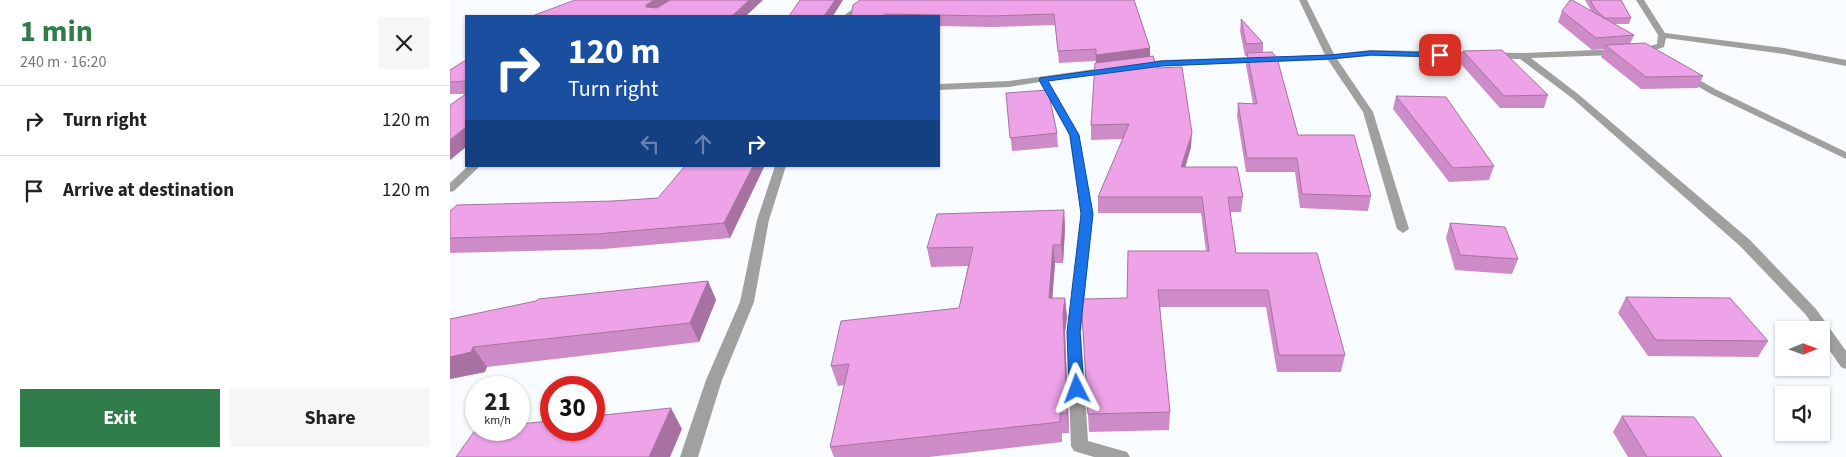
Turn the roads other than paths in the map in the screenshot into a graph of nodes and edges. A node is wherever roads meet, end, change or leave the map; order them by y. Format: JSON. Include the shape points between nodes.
{"nodes":[{"id":1,"x":871,"y":0,"type":"edge"},
{"id":2,"x":1303,"y":0,"type":"edge"},
{"id":3,"x":1640,"y":0,"type":"edge"},
{"id":4,"x":848,"y":15,"type":"edge"},
{"id":5,"x":1662,"y":34,"type":"junction"},
{"id":6,"x":1644,"y":51,"type":"junction"},
{"id":7,"x":1522,"y":56,"type":"junction"},
{"id":8,"x":1330,"y":57,"type":"junction"},
{"id":9,"x":1660,"y":60,"type":"edge"},
{"id":10,"x":1846,"y":63,"type":"edge"},
{"id":11,"x":1134,"y":67,"type":"edge"},
{"id":12,"x":1116,"y":69,"type":"edge"},
{"id":13,"x":1675,"y":69,"type":"edge"},
{"id":14,"x":1043,"y":80,"type":"junction"},
{"id":15,"x":940,"y":87,"type":"edge"},
{"id":16,"x":1846,"y":156,"type":"edge"},
{"id":17,"x":474,"y":167,"type":"edge"},
{"id":18,"x":781,"y":167,"type":"edge"},
{"id":19,"x":450,"y":189,"type":"edge"},
{"id":20,"x":1403,"y":229,"type":"dead end"},
{"id":21,"x":1846,"y":363,"type":"edge"},
{"id":22,"x":689,"y":457,"type":"edge"},
{"id":23,"x":1121,"y":457,"type":"edge"}],
"edges":[{"from":1,"to":4,"type":"street"},
{"from":2,"to":8,"type":"street"},
{"from":3,"to":5,"type":"street"},
{"from":5,"to":6,"type":"street","via":[[1661,46]]},
{"from":5,"to":10,"type":"street"},
{"from":6,"to":7,"type":"street"},
{"from":6,"to":9,"type":"street"},
{"from":7,"to":8,"type":"street","via":[[1371,53]]},
{"from":7,"to":21,"type":"street","via":[[1575,96],[1745,243],[1811,312]]},
{"from":8,"to":11,"type":"street","via":[[1162,63]]},
{"from":8,"to":20,"type":"street","via":[[1368,112]]},
{"from":12,"to":14,"type":"street"},
{"from":13,"to":16,"type":"street","via":[[1714,92]]},
{"from":14,"to":15,"type":"street"},
{"from":14,"to":23,"type":"street","via":[[1074,135],[1087,214],[1074,332],[1080,446]]},
{"from":17,"to":19,"type":"street"},
{"from":18,"to":22,"type":"street","via":[[763,220],[747,302],[714,380]]}]}
